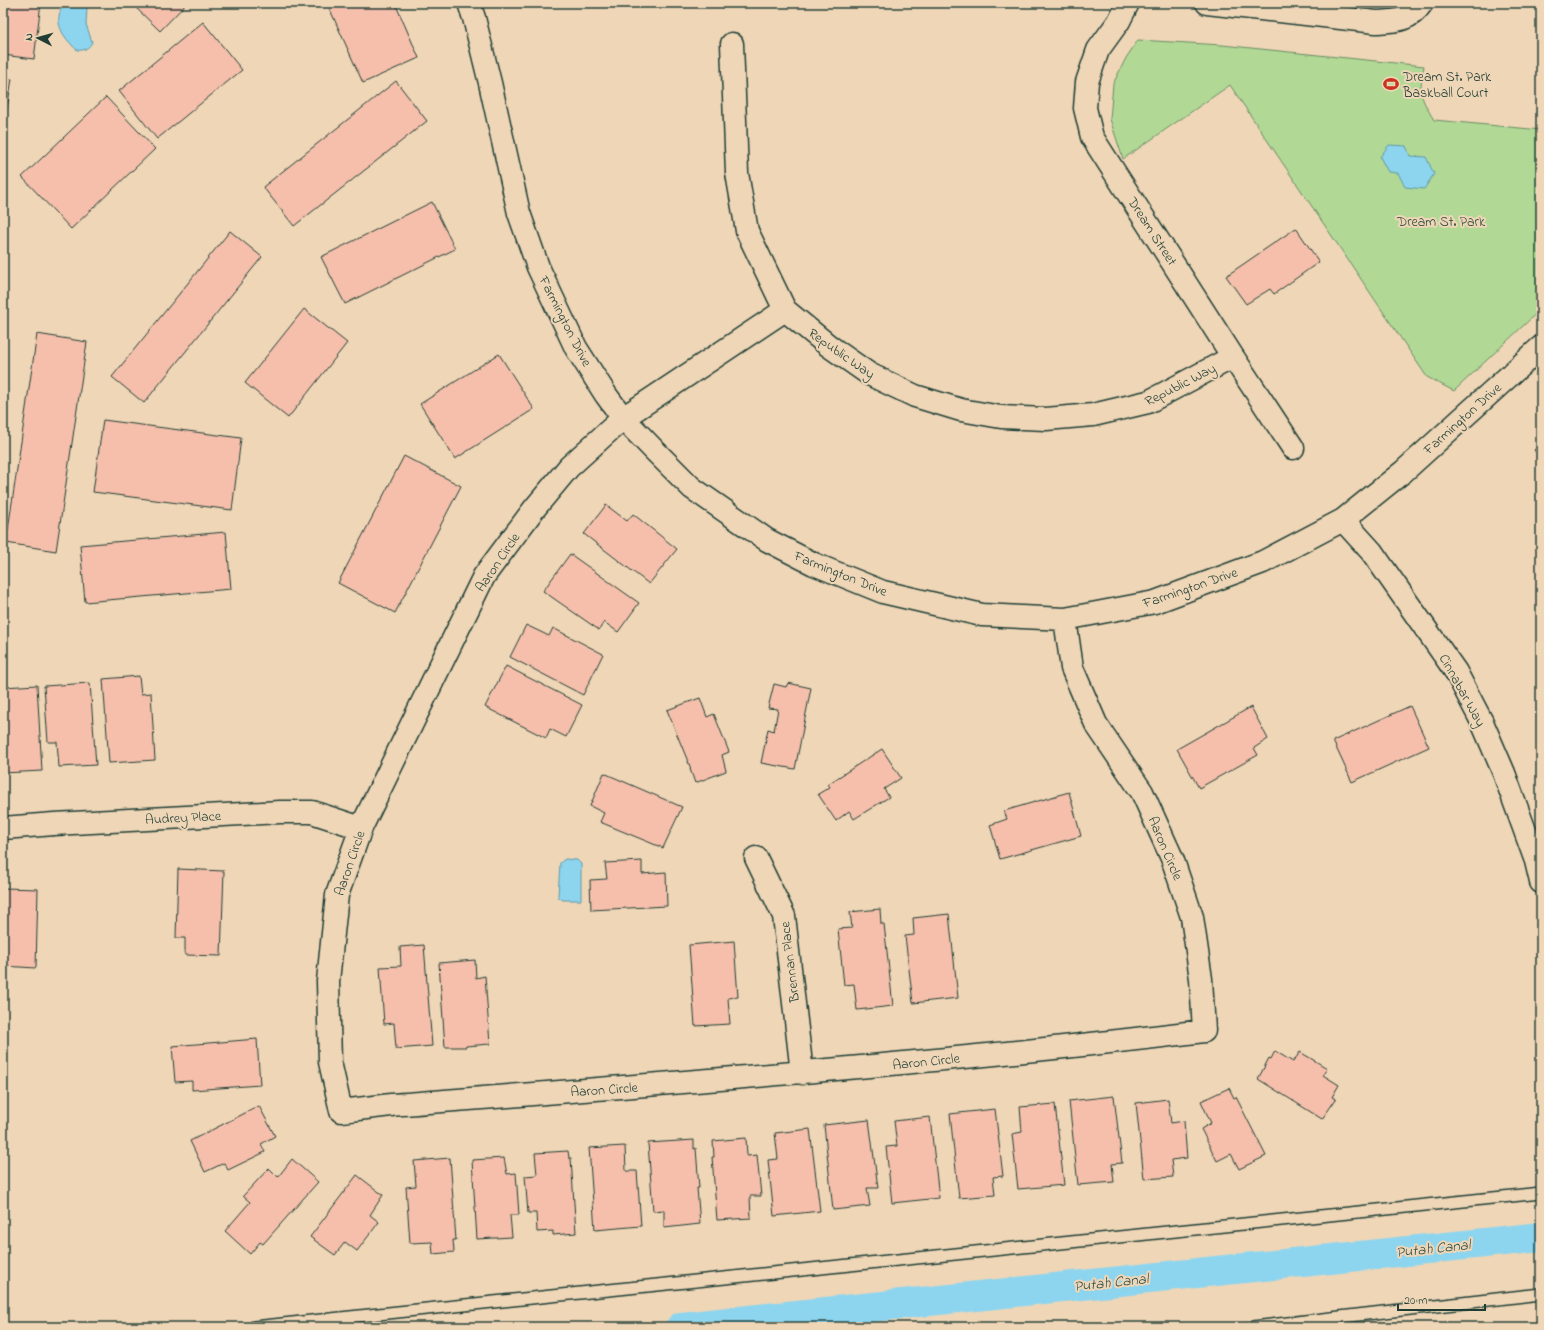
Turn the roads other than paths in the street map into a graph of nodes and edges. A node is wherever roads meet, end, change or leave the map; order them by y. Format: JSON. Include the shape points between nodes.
{"nodes":[{"id":1,"x":468,"y":3,"type":"edge"},
{"id":2,"x":1128,"y":3,"type":"edge"},
{"id":3,"x":1207,"y":3,"type":"edge"},
{"id":4,"x":1422,"y":3,"type":"edge"},
{"id":5,"x":732,"y":44,"type":"dead end"},
{"id":6,"x":785,"y":310,"type":"junction"},
{"id":7,"x":1541,"y":347,"type":"edge"},
{"id":8,"x":1233,"y":357,"type":"junction"},
{"id":9,"x":623,"y":418,"type":"junction"},
{"id":10,"x":1293,"y":448,"type":"dead end"},
{"id":11,"x":1343,"y":520,"type":"junction"},
{"id":12,"x":1065,"y":619,"type":"junction"},
{"id":13,"x":3,"y":828,"type":"edge"},
{"id":14,"x":361,"y":828,"type":"junction"},
{"id":15,"x":756,"y":858,"type":"dead end"},
{"id":16,"x":1541,"y":882,"type":"edge"},
{"id":17,"x":802,"y":1073,"type":"junction"},
{"id":18,"x":1541,"y":1193,"type":"edge"},
{"id":19,"x":1541,"y":1294,"type":"edge"},
{"id":20,"x":254,"y":1327,"type":"edge"},
{"id":21,"x":1253,"y":1327,"type":"edge"}],
"edges":[{"from":1,"to":9,"type":"street","name":"Farmington Drive","via":[[490,83],[519,214],[538,267],[576,348]]},
{"from":2,"to":8,"type":"street","name":"Dream Street","via":[[1119,21],[1098,50],[1087,82],[1085,108],[1092,137]]},
{"from":3,"to":4,"type":"street","via":[[1376,22],[1397,21],[1415,13]]},
{"from":5,"to":6,"type":"street","name":"Republic Way","via":[[737,173],[747,231]]},
{"from":6,"to":8,"type":"street","name":"Republic Way","via":[[869,374],[915,396],[961,410],[1001,417],[1046,419],[1093,415],[1148,402]]},
{"from":6,"to":9,"type":"street","name":"Aaron Circle"},
{"from":7,"to":11,"type":"street","name":"Farmington Drive","via":[[1404,471]]},
{"from":8,"to":10,"type":"street","name":"Dream Street"},
{"from":9,"to":12,"type":"street","name":"Farmington Drive","via":[[692,488],[767,540],[814,564],[883,592],[982,615]]},
{"from":9,"to":14,"type":"street","name":"Aaron Circle","via":[[569,467],[534,508],[484,576]]},
{"from":11,"to":12,"type":"street","name":"Farmington Drive","via":[[1263,562],[1155,602]]},
{"from":11,"to":16,"type":"street","name":"Cinnabar Way","via":[[1372,552],[1456,672],[1482,722],[1504,773],[1536,861]]},
{"from":12,"to":17,"type":"street","name":"Aaron Circle","via":[[1072,668],[1096,724],[1142,792],[1172,858],[1192,917],[1201,979],[1204,1031]]},
{"from":13,"to":14,"type":"street","name":"Audrey Place","via":[[312,812]]},
{"from":14,"to":17,"type":"street","name":"Aaron Circle","via":[[337,895],[328,981],[330,1062],[341,1111]]},
{"from":15,"to":17,"type":"street","name":"Brennan Place","via":[[784,916]]},
{"from":18,"to":20,"type":"lane"},
{"from":19,"to":21,"type":"lane"}]}
